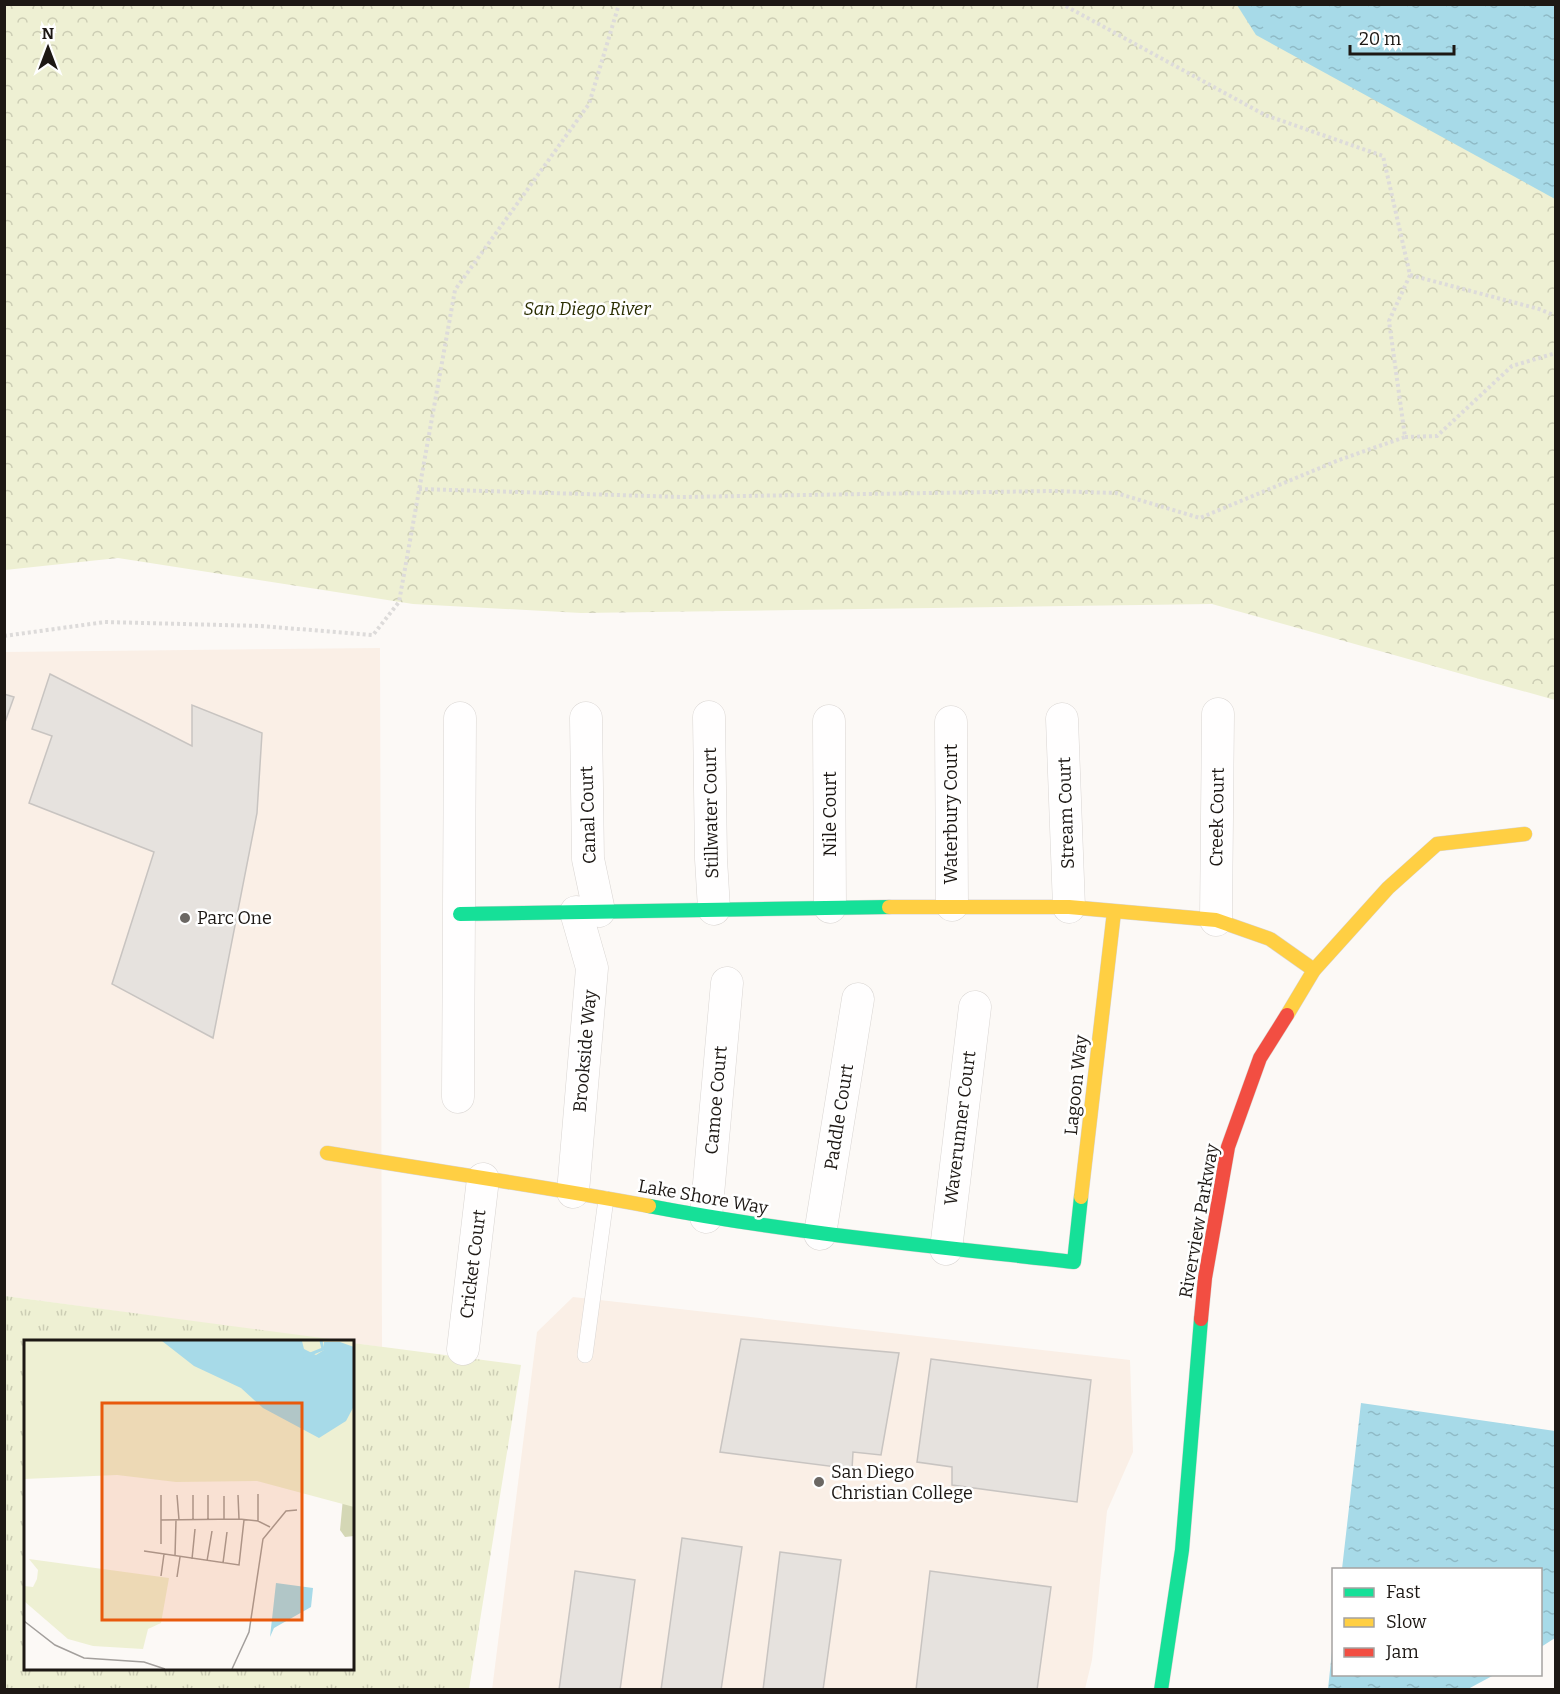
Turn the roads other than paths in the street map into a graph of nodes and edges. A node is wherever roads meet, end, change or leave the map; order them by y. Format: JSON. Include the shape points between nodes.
{"nodes":[{"id":1,"x":1218,"y":714,"type":"dead end"},
{"id":2,"x":709,"y":717,"type":"dead end"},
{"id":3,"x":460,"y":718,"type":"dead end"},
{"id":4,"x":586,"y":718,"type":"dead end"},
{"id":5,"x":1062,"y":719,"type":"dead end"},
{"id":6,"x":829,"y":721,"type":"dead end"},
{"id":7,"x":951,"y":722,"type":"dead end"},
{"id":8,"x":1526,"y":834,"type":"dead end"},
{"id":9,"x":952,"y":905,"type":"junction"},
{"id":10,"x":1069,"y":906,"type":"junction"},
{"id":11,"x":831,"y":907,"type":"junction"},
{"id":12,"x":714,"y":909,"type":"junction"},
{"id":13,"x":588,"y":911,"type":"junction"},
{"id":14,"x":1113,"y":912,"type":"junction"},
{"id":15,"x":460,"y":914,"type":"junction"},
{"id":16,"x":1216,"y":920,"type":"junction"},
{"id":17,"x":1314,"y":970,"type":"junction"},
{"id":18,"x":727,"y":983,"type":"dead end"},
{"id":19,"x":858,"y":999,"type":"dead end"},
{"id":20,"x":975,"y":1007,"type":"dead end"},
{"id":21,"x":458,"y":1097,"type":"dead end"},
{"id":22,"x":327,"y":1153,"type":"dead end"},
{"id":23,"x":483,"y":1179,"type":"junction"},
{"id":24,"x":573,"y":1192,"type":"junction"},
{"id":25,"x":606,"y":1199,"type":"junction"},
{"id":26,"x":706,"y":1217,"type":"junction"},
{"id":27,"x":820,"y":1234,"type":"junction"},
{"id":28,"x":946,"y":1249,"type":"junction"},
{"id":29,"x":1074,"y":1262,"type":"joint"},
{"id":30,"x":463,"y":1349,"type":"dead end"},
{"id":31,"x":585,"y":1355,"type":"dead end"},
{"id":32,"x":1161,"y":1689,"type":"edge"}],
"edges":[{"from":1,"to":16,"type":"street","name":"Creek Court"},
{"from":2,"to":12,"type":"street","name":"Stillwater Court"},
{"from":3,"to":15,"type":"street"},
{"from":4,"to":13,"type":"street","name":"Canal Court"},
{"from":5,"to":10,"type":"street","name":"Stream Court"},
{"from":6,"to":11,"type":"street","name":"Nile Court"},
{"from":7,"to":9,"type":"street","name":"Waterbury Court"},
{"from":8,"to":17,"type":"street","name":"Riverview Parkway","via":[[1437,844],[1388,888]]},
{"from":9,"to":10,"type":"street"},
{"from":9,"to":11,"type":"street"},
{"from":10,"to":14,"type":"street"},
{"from":11,"to":12,"type":"street"},
{"from":12,"to":13,"type":"street"},
{"from":13,"to":15,"type":"street"},
{"from":13,"to":24,"type":"street","name":"Brookside Way","via":[[592,968]]},
{"from":14,"to":16,"type":"street"},
{"from":14,"to":29,"type":"street","name":"Lagoon Way"},
{"from":15,"to":21,"type":"street"},
{"from":16,"to":17,"type":"street","via":[[1270,939]]},
{"from":17,"to":32,"type":"street","name":"Riverview Parkway","via":[[1260,1058],[1228,1147],[1205,1278],[1182,1550]]},
{"from":18,"to":26,"type":"street","name":"Camoe Court"},
{"from":19,"to":27,"type":"street","name":"Paddle Court"},
{"from":20,"to":28,"type":"street","name":"Waverunner Court"},
{"from":22,"to":23,"type":"street","name":"Lake Shore Way"},
{"from":23,"to":24,"type":"street","name":"Lake Shore Way"},
{"from":23,"to":30,"type":"street","name":"Cricket Court"},
{"from":24,"to":25,"type":"street","name":"Lake Shore Way"},
{"from":25,"to":26,"type":"street","name":"Lake Shore Way"},
{"from":25,"to":31,"type":"lane"},
{"from":26,"to":27,"type":"street","name":"Lake Shore Way"},
{"from":27,"to":28,"type":"street","name":"Lake Shore Way"},
{"from":28,"to":29,"type":"street","name":"Lake Shore Way"}]}
